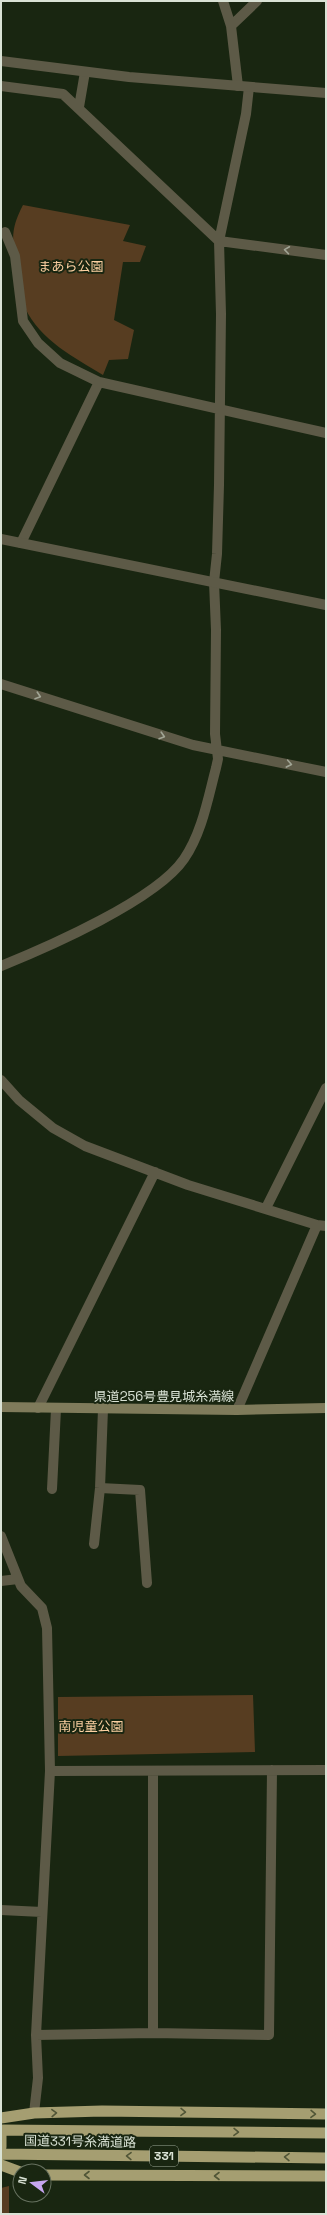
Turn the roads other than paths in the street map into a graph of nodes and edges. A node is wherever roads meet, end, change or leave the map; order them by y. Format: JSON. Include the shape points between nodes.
{"nodes":[{"id":1,"x":223,"y":1,"type":"edge"},
{"id":2,"x":257,"y":1,"type":"edge"},
{"id":3,"x":231,"y":26,"type":"junction"},
{"id":4,"x":1,"y":61,"type":"edge"},
{"id":5,"x":85,"y":72,"type":"junction"},
{"id":6,"x":1,"y":86,"type":"edge"},
{"id":7,"x":238,"y":86,"type":"junction"},
{"id":8,"x":249,"y":87,"type":"junction"},
{"id":9,"x":326,"y":93,"type":"edge"},
{"id":10,"x":79,"y":107,"type":"junction"},
{"id":11,"x":2,"y":231,"type":"edge"},
{"id":12,"x":219,"y":241,"type":"junction"},
{"id":13,"x":326,"y":255,"type":"edge"},
{"id":14,"x":99,"y":382,"type":"junction"},
{"id":15,"x":219,"y":410,"type":"junction"},
{"id":16,"x":326,"y":433,"type":"edge"},
{"id":17,"x":1,"y":539,"type":"edge"},
{"id":18,"x":21,"y":543,"type":"junction"},
{"id":19,"x":214,"y":582,"type":"junction"},
{"id":20,"x":326,"y":605,"type":"edge"},
{"id":21,"x":1,"y":684,"type":"edge"},
{"id":22,"x":217,"y":750,"type":"junction"},
{"id":23,"x":326,"y":772,"type":"edge"},
{"id":24,"x":1,"y":966,"type":"edge"},
{"id":25,"x":1,"y":1080,"type":"edge"},
{"id":26,"x":326,"y":1088,"type":"edge"},
{"id":27,"x":155,"y":1172,"type":"junction"},
{"id":28,"x":266,"y":1208,"type":"junction"},
{"id":29,"x":322,"y":1226,"type":"edge"},
{"id":30,"x":1,"y":1407,"type":"edge"},
{"id":31,"x":38,"y":1408,"type":"junction"},
{"id":32,"x":326,"y":1408,"type":"edge"},
{"id":33,"x":56,"y":1409,"type":"junction"},
{"id":34,"x":103,"y":1409,"type":"junction"},
{"id":35,"x":237,"y":1410,"type":"junction"},
{"id":36,"x":100,"y":1488,"type":"junction"},
{"id":37,"x":52,"y":1489,"type":"dead end"},
{"id":38,"x":1,"y":1536,"type":"edge"},
{"id":39,"x":94,"y":1544,"type":"dead end"},
{"id":40,"x":18,"y":1578,"type":"junction"},
{"id":41,"x":1,"y":1581,"type":"edge"},
{"id":42,"x":147,"y":1583,"type":"dead end"},
{"id":43,"x":272,"y":1770,"type":"junction"},
{"id":44,"x":326,"y":1770,"type":"edge"},
{"id":45,"x":50,"y":1771,"type":"junction"},
{"id":46,"x":153,"y":1771,"type":"junction"},
{"id":47,"x":1,"y":1910,"type":"edge"},
{"id":48,"x":42,"y":1912,"type":"junction"},
{"id":49,"x":153,"y":2033,"type":"junction"},
{"id":50,"x":36,"y":2035,"type":"junction"},
{"id":51,"x":34,"y":2113,"type":"junction"},
{"id":52,"x":326,"y":2114,"type":"edge"},
{"id":53,"x":1,"y":2118,"type":"edge"},
{"id":54,"x":1,"y":2130,"type":"edge"},
{"id":55,"x":326,"y":2133,"type":"edge"},
{"id":56,"x":1,"y":2135,"type":"edge"},
{"id":57,"x":1,"y":2147,"type":"edge"},
{"id":58,"x":1,"y":2154,"type":"edge"},
{"id":59,"x":326,"y":2158,"type":"edge"},
{"id":60,"x":1,"y":2165,"type":"edge"},
{"id":61,"x":12,"y":2169,"type":"edge"},
{"id":62,"x":52,"y":2175,"type":"edge"},
{"id":63,"x":326,"y":2176,"type":"edge"}],
"edges":[{"from":1,"to":3,"type":"street"},
{"from":2,"to":3,"type":"street"},
{"from":3,"to":7,"type":"street"},
{"from":4,"to":5,"type":"street"},
{"from":5,"to":7,"type":"street"},
{"from":5,"to":10,"type":"street"},
{"from":6,"to":10,"type":"street","via":[[63,94]]},
{"from":7,"to":8,"type":"street"},
{"from":8,"to":9,"type":"street"},
{"from":8,"to":12,"type":"street","via":[[246,114]]},
{"from":10,"to":12,"type":"street"},
{"from":11,"to":14,"type":"street","via":[[15,256],[23,321],[30,332],[44,350],[60,363]]},
{"from":13,"to":12,"type":"street","one_way":true},
{"from":12,"to":15,"type":"street"},
{"from":14,"to":15,"type":"street"},
{"from":14,"to":18,"type":"street"},
{"from":15,"to":16,"type":"street"},
{"from":15,"to":19,"type":"street","via":[[217,554]]},
{"from":17,"to":18,"type":"street"},
{"from":18,"to":19,"type":"street"},
{"from":19,"to":20,"type":"street"},
{"from":19,"to":22,"type":"street"},
{"from":21,"to":22,"type":"street","one_way":true,"via":[[162,736]]},
{"from":22,"to":23,"type":"street","one_way":true},
{"from":22,"to":24,"type":"street","via":[[216,768],[202,816],[191,847],[177,869],[154,887],[113,912],[41,950]]},
{"from":25,"to":27,"type":"street","via":[[19,1100],[54,1128],[85,1146]]},
{"from":26,"to":28,"type":"street"},
{"from":27,"to":28,"type":"street","via":[[188,1185]]},
{"from":27,"to":31,"type":"street"},
{"from":28,"to":29,"type":"street"},
{"from":29,"to":35,"type":"street"},
{"from":30,"to":31,"type":"main road","name":"県道256号豊見城糸満線"},
{"from":31,"to":33,"type":"main road","name":"県道256号豊見城糸満線"},
{"from":32,"to":35,"type":"main road","name":"県道256号豊見城糸満線"},
{"from":33,"to":34,"type":"main road","name":"県道256号豊見城糸満線"},
{"from":33,"to":37,"type":"street"},
{"from":34,"to":35,"type":"main road","name":"県道256号豊見城糸満線"},
{"from":34,"to":36,"type":"street"},
{"from":36,"to":39,"type":"street"},
{"from":36,"to":42,"type":"street","via":[[140,1490]]},
{"from":38,"to":40,"type":"street"},
{"from":40,"to":41,"type":"street"},
{"from":40,"to":45,"type":"street","via":[[21,1586],[42,1608],[47,1628]]},
{"from":43,"to":44,"type":"street"},
{"from":43,"to":46,"type":"street"},
{"from":43,"to":49,"type":"street","via":[[269,2035]]},
{"from":45,"to":46,"type":"street"},
{"from":45,"to":48,"type":"street"},
{"from":46,"to":49,"type":"street"},
{"from":47,"to":48,"type":"street"},
{"from":48,"to":50,"type":"street"},
{"from":49,"to":50,"type":"street"},
{"from":50,"to":51,"type":"street","via":[[38,2071]]},
{"from":51,"to":52,"type":"highway","one_way":true,"via":[[102,2111]]},
{"from":51,"to":53,"type":"highway"},
{"from":54,"to":55,"type":"highway","name":"国道331号糸満道路","number":"331","one_way":true},
{"from":56,"to":57,"type":"highway"},
{"from":59,"to":58,"type":"highway","name":"国道331号糸満道路","number":"331","one_way":true},
{"from":60,"to":61,"type":"highway"},
{"from":63,"to":62,"type":"highway","one_way":true}]}
